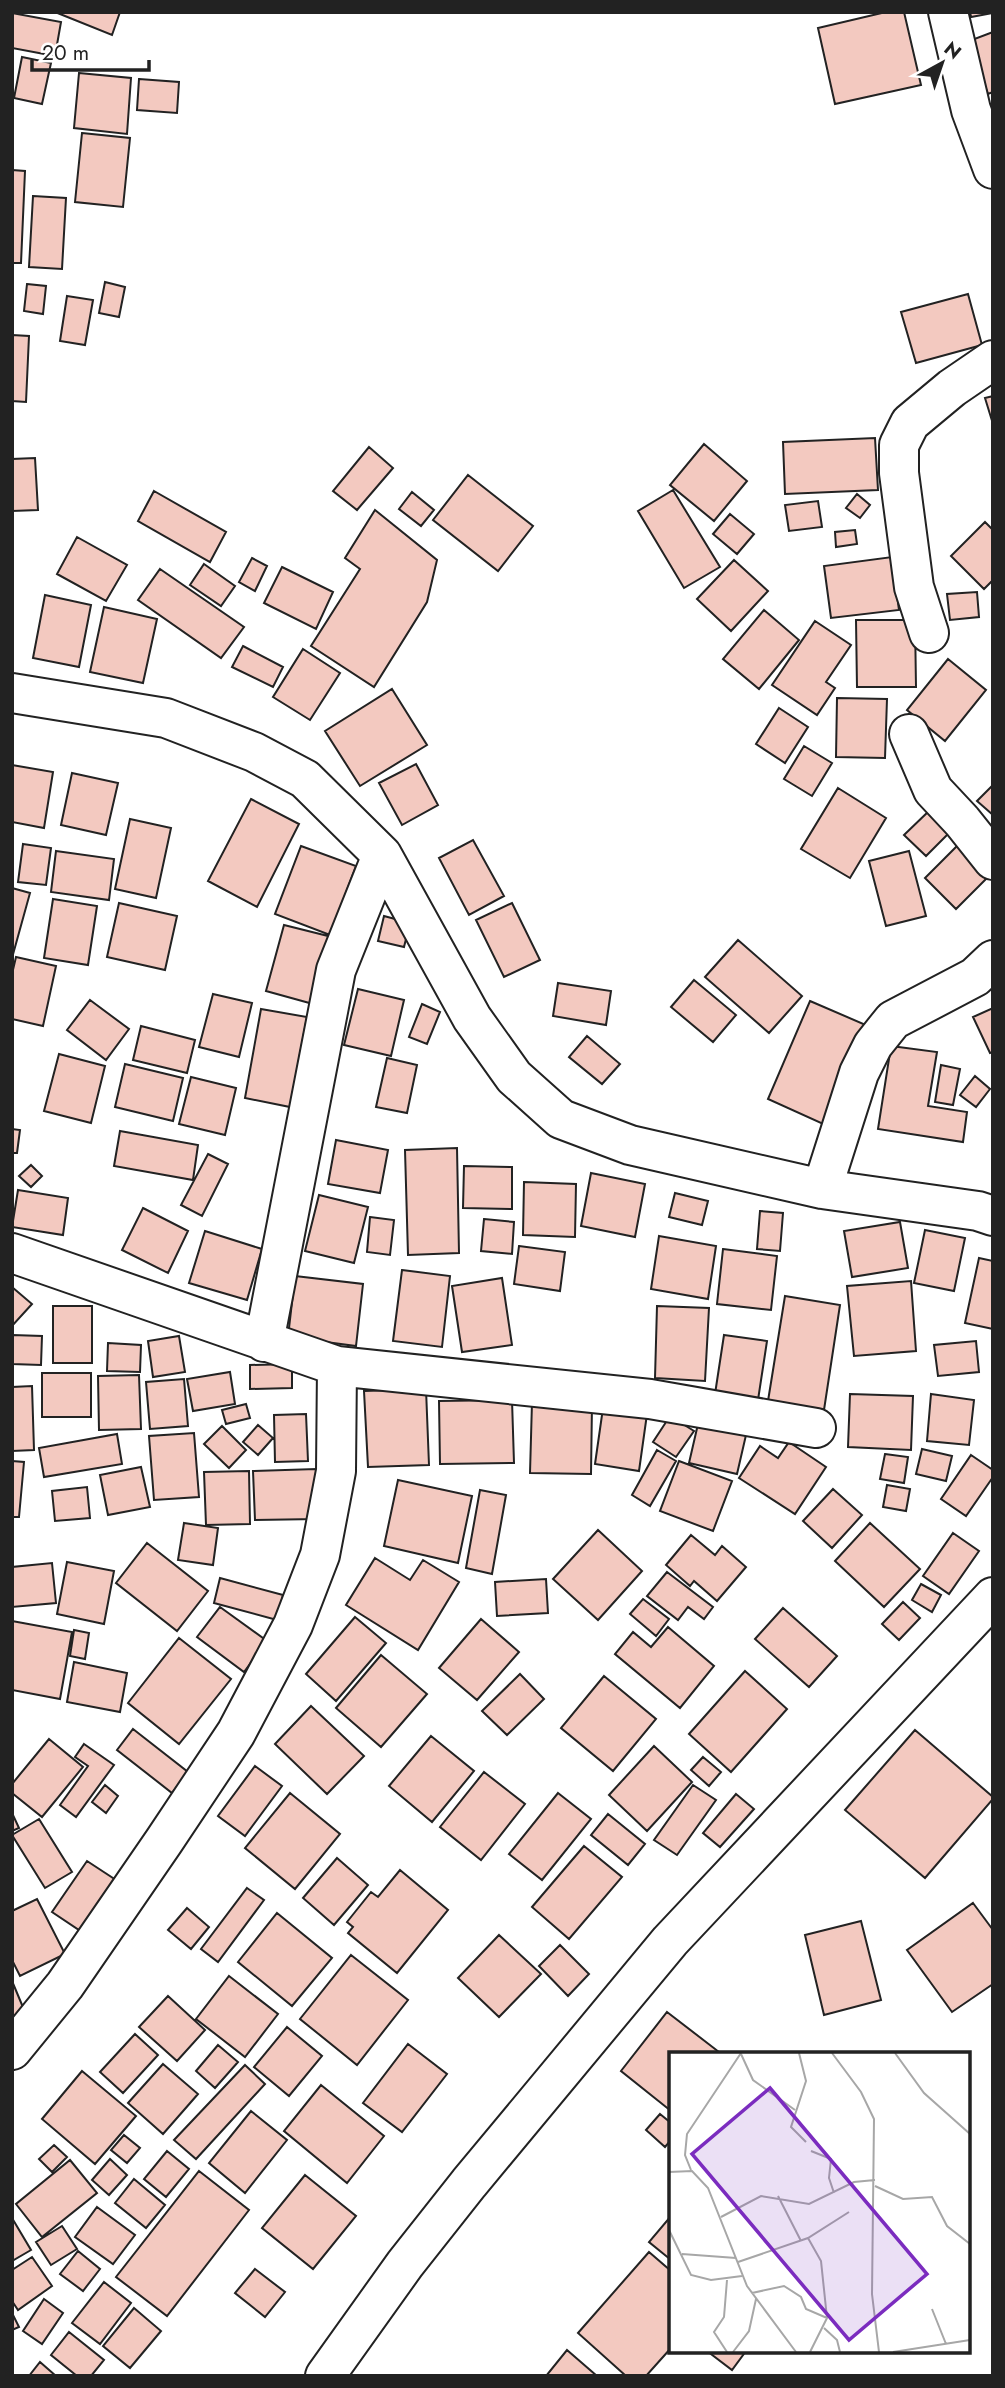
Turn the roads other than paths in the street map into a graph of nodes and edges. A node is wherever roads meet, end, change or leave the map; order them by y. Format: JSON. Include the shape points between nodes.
{"nodes":[{"id":1,"x":948,"y":12,"type":"edge"},
{"id":2,"x":993,"y":169,"type":"edge"},
{"id":3,"x":993,"y":360,"type":"edge"},
{"id":4,"x":929,"y":633,"type":"dead end"},
{"id":5,"x":12,"y":692,"type":"edge"},
{"id":6,"x":909,"y":734,"type":"dead end"},
{"id":7,"x":382,"y":855,"type":"junction"},
{"id":8,"x":993,"y":860,"type":"edge"},
{"id":9,"x":993,"y":960,"type":"edge"},
{"id":10,"x":822,"y":1189,"type":"junction"},
{"id":11,"x":993,"y":1216,"type":"edge"},
{"id":12,"x":12,"y":1253,"type":"edge"},
{"id":13,"x":264,"y":1342,"type":"junction"},
{"id":14,"x":337,"y":1366,"type":"junction"},
{"id":15,"x":816,"y":1428,"type":"dead end"},
{"id":16,"x":993,"y":1597,"type":"edge"},
{"id":17,"x":12,"y":2050,"type":"edge"},
{"id":18,"x":325,"y":2376,"type":"edge"}],
"edges":[{"from":1,"to":2,"type":"street","via":[[971,110]]},
{"from":3,"to":4,"type":"street","via":[[910,422],[899,445],[898,473],[914,587]]},
{"from":5,"to":7,"type":"street","via":[[166,718],[254,752],[305,779]]},
{"from":6,"to":8,"type":"street","via":[[933,790]]},
{"from":7,"to":10,"type":"street","via":[[472,1018],[514,1077],[561,1119],[630,1145]]},
{"from":7,"to":13,"type":"street","via":[[336,970]]},
{"from":9,"to":10,"type":"street","via":[[975,977],[893,1020],[873,1045],[859,1073]]},
{"from":10,"to":11,"type":"street"},
{"from":12,"to":13,"type":"street"},
{"from":13,"to":14,"type":"street"},
{"from":14,"to":15,"type":"street","via":[[650,1399]]},
{"from":14,"to":17,"type":"street","via":[[336,1471],[320,1555],[293,1625],[236,1733],[65,1985]]},
{"from":16,"to":18,"type":"street","via":[[670,1941],[453,2203]]}]}
